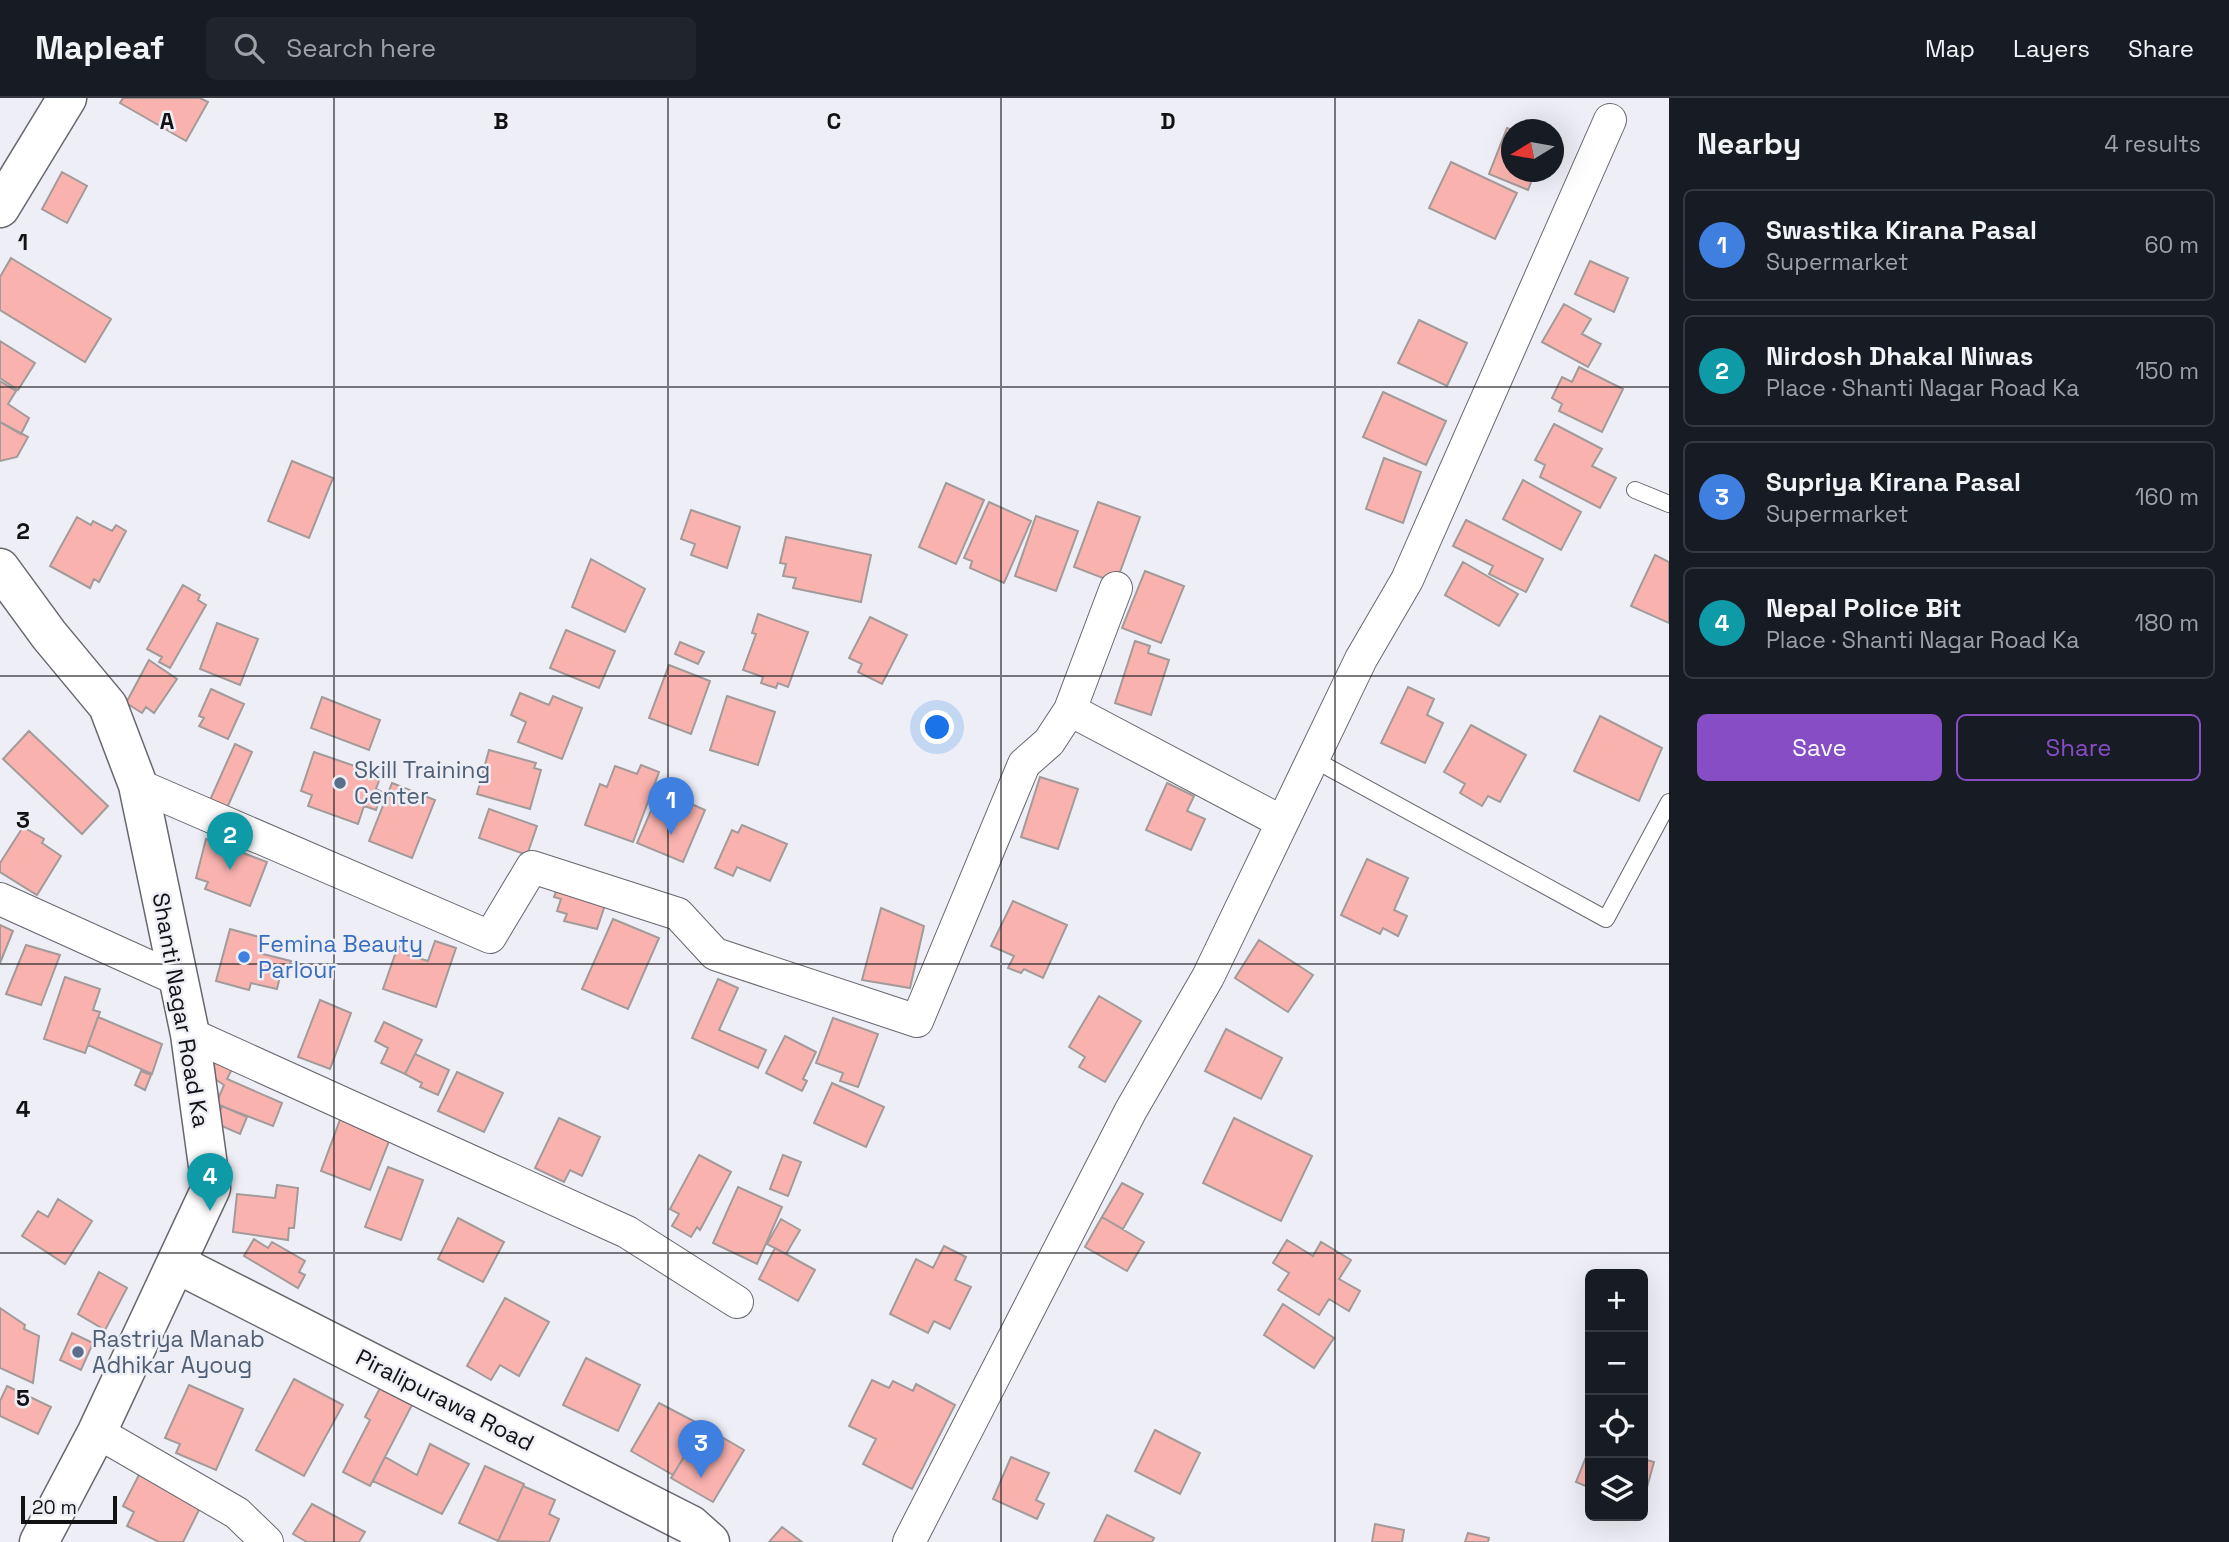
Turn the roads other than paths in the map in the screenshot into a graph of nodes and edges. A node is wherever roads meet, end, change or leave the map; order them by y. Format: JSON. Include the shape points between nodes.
{"nodes":[{"id":1,"x":67,"y":98,"type":"edge"},
{"id":2,"x":1610,"y":120,"type":"dead end"},
{"id":3,"x":0,"y":208,"type":"edge"},
{"id":4,"x":1635,"y":490,"type":"dead end"},
{"id":5,"x":1669,"y":504,"type":"edge"},
{"id":6,"x":0,"y":568,"type":"edge"},
{"id":7,"x":1116,"y":588,"type":"dead end"},
{"id":8,"x":1070,"y":710,"type":"junction"},
{"id":9,"x":1312,"y":759,"type":"junction"},
{"id":10,"x":138,"y":785,"type":"junction"},
{"id":11,"x":1669,"y":802,"type":"edge"},
{"id":12,"x":1282,"y":822,"type":"junction"},
{"id":13,"x":0,"y":900,"type":"edge"},
{"id":14,"x":179,"y":979,"type":"junction"},
{"id":15,"x":190,"y":1034,"type":"junction"},
{"id":16,"x":177,"y":1264,"type":"junction"},
{"id":17,"x":737,"y":1302,"type":"dead end"},
{"id":18,"x":97,"y":1432,"type":"junction"},
{"id":19,"x":39,"y":1542,"type":"edge"},
{"id":20,"x":267,"y":1542,"type":"edge"},
{"id":21,"x":710,"y":1542,"type":"edge"},
{"id":22,"x":909,"y":1542,"type":"edge"}],
"edges":[{"from":1,"to":3,"type":"main road"},
{"from":2,"to":9,"type":"street","via":[[1407,580],[1361,659]]},
{"from":4,"to":5,"type":"lane"},
{"from":6,"to":10,"type":"main road","name":"Shanti Nagar Road Ka","via":[[108,706]]},
{"from":7,"to":8,"type":"street"},
{"from":8,"to":10,"type":"street","via":[[1049,742],[1024,765],[917,1021],[715,954],[678,914],[532,867],[490,937]]},
{"from":8,"to":12,"type":"street"},
{"from":9,"to":11,"type":"lane","via":[[1606,919]]},
{"from":9,"to":12,"type":"street"},
{"from":10,"to":14,"type":"main road","name":"Shanti Nagar Road Ka"},
{"from":12,"to":22,"type":"street","via":[[1208,977],[1131,1110]]},
{"from":13,"to":14,"type":"street"},
{"from":14,"to":15,"type":"main road","name":"Shanti Nagar Road Ka"},
{"from":15,"to":16,"type":"main road","name":"Shanti Nagar Road Ka","via":[[211,1188]]},
{"from":15,"to":17,"type":"street","via":[[627,1232]]},
{"from":16,"to":18,"type":"main road","name":"Shanti Nagar Road Ka"},
{"from":16,"to":21,"type":"main road","name":"Piralipurawa Road","via":[[691,1525]]},
{"from":18,"to":19,"type":"main road","name":"Shanti Nagar Road Ka"},
{"from":18,"to":20,"type":"street","via":[[237,1513]]}]}
